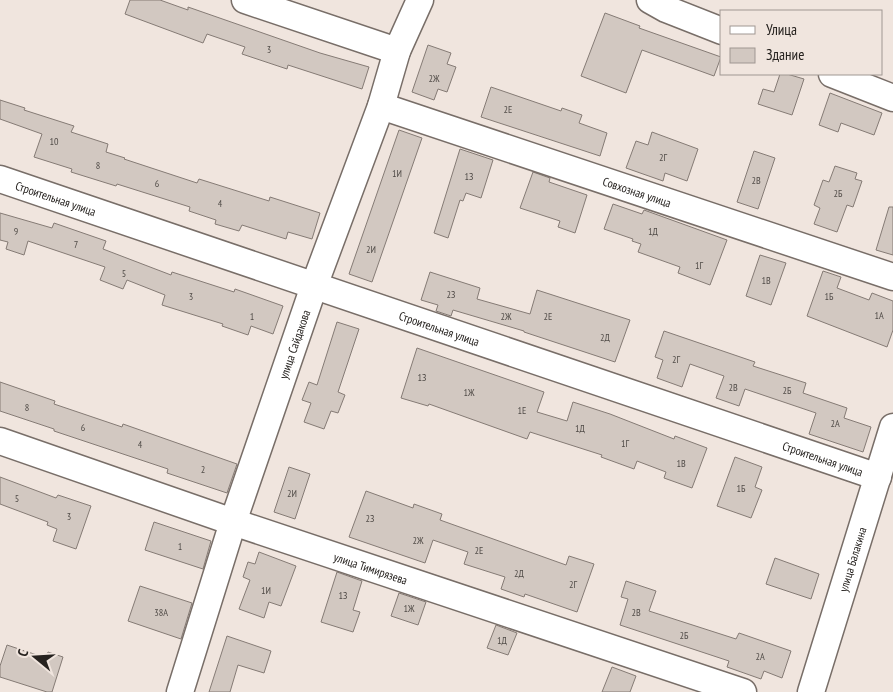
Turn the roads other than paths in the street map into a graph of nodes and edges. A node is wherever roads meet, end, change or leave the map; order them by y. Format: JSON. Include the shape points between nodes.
{"nodes":[{"id":1,"x":245,"y":0,"type":"edge"},
{"id":2,"x":420,"y":0,"type":"edge"},
{"id":3,"x":662,"y":3,"type":"edge"},
{"id":4,"x":720,"y":30,"type":"edge"},
{"id":5,"x":397,"y":51,"type":"junction"},
{"id":6,"x":835,"y":75,"type":"edge"},
{"id":7,"x":893,"y":98,"type":"edge"},
{"id":8,"x":381,"y":106,"type":"junction"},
{"id":9,"x":0,"y":179,"type":"edge"},
{"id":10,"x":893,"y":277,"type":"edge"},
{"id":11,"x":314,"y":286,"type":"junction"},
{"id":12,"x":893,"y":427,"type":"edge"},
{"id":13,"x":0,"y":441,"type":"edge"},
{"id":14,"x":878,"y":477,"type":"junction"},
{"id":15,"x":234,"y":522,"type":"junction"},
{"id":16,"x":180,"y":692,"type":"edge"},
{"id":17,"x":743,"y":692,"type":"edge"},
{"id":18,"x":811,"y":692,"type":"edge"}],
"edges":[{"from":1,"to":5,"type":"street"},
{"from":2,"to":5,"type":"street","name":"улица Сайдакова"},
{"from":3,"to":4,"type":"street"},
{"from":5,"to":8,"type":"street","name":"улица Сайдакова"},
{"from":6,"to":7,"type":"street"},
{"from":8,"to":10,"type":"street","name":"Совхозная улица"},
{"from":8,"to":11,"type":"street","name":"улица Сайдакова"},
{"from":9,"to":11,"type":"street","name":"Строительная улица"},
{"from":11,"to":14,"type":"street","name":"Строительная улица"},
{"from":11,"to":15,"type":"street","name":"улица Сайдакова"},
{"from":12,"to":14,"type":"street","name":"улица Балакина"},
{"from":13,"to":15,"type":"street","name":"улица Тимирязева"},
{"from":14,"to":18,"type":"street","name":"улица Балакина"},
{"from":15,"to":16,"type":"street","name":"улица Сайдакова"},
{"from":15,"to":17,"type":"street","name":"улица Тимирязева"}]}
